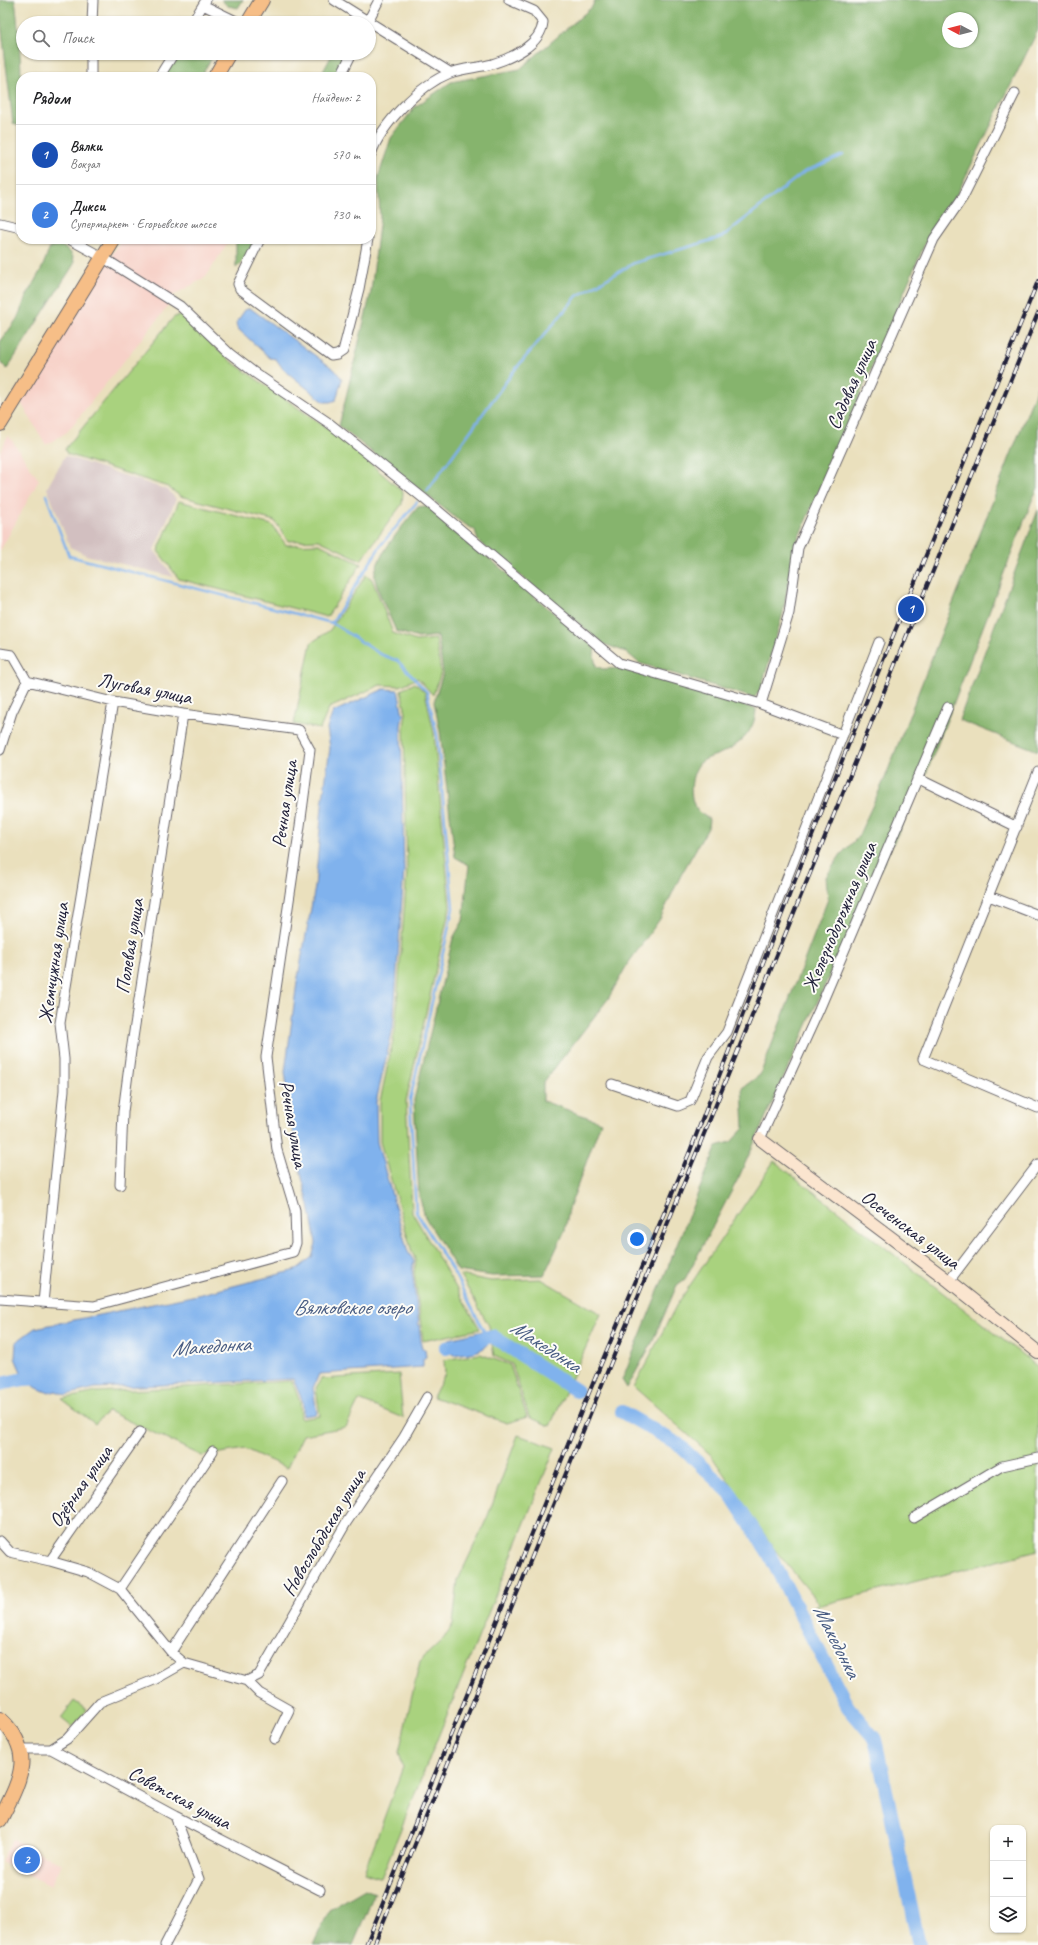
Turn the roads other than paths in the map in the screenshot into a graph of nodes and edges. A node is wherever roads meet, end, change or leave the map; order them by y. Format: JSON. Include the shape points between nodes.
{"nodes":[{"id":1,"x":93,"y":0,"type":"edge"},
{"id":2,"x":262,"y":0,"type":"edge"},
{"id":3,"x":334,"y":0,"type":"edge"},
{"id":4,"x":379,"y":0,"type":"edge"},
{"id":5,"x":509,"y":0,"type":"edge"},
{"id":6,"x":205,"y":2,"type":"edge"},
{"id":7,"x":92,"y":16,"type":"edge"},
{"id":8,"x":196,"y":16,"type":"edge"},
{"id":9,"x":228,"y":16,"type":"edge"},
{"id":10,"x":252,"y":16,"type":"edge"},
{"id":11,"x":358,"y":16,"type":"edge"},
{"id":12,"x":370,"y":16,"type":"edge"},
{"id":13,"x":376,"y":28,"type":"edge"},
{"id":14,"x":92,"y":60,"type":"edge"},
{"id":15,"x":170,"y":60,"type":"edge"},
{"id":16,"x":225,"y":60,"type":"edge"},
{"id":17,"x":348,"y":60,"type":"edge"},
{"id":18,"x":91,"y":72,"type":"edge"},
{"id":19,"x":162,"y":72,"type":"edge"},
{"id":20,"x":218,"y":72,"type":"edge"},
{"id":21,"x":342,"y":72,"type":"edge"},
{"id":22,"x":450,"y":73,"type":"junction"},
{"id":23,"x":1015,"y":94,"type":"dead end"},
{"id":24,"x":376,"y":143,"type":"edge"},
{"id":25,"x":0,"y":223,"type":"edge"},
{"id":26,"x":16,"y":227,"type":"edge"},
{"id":27,"x":78,"y":244,"type":"edge"},
{"id":28,"x":111,"y":244,"type":"edge"},
{"id":29,"x":258,"y":244,"type":"edge"},
{"id":30,"x":367,"y":244,"type":"edge"},
{"id":31,"x":102,"y":257,"type":"junction"},
{"id":32,"x":0,"y":424,"type":"edge"},
{"id":33,"x":879,"y":642,"type":"dead end"},
{"id":34,"x":0,"y":653,"type":"edge"},
{"id":35,"x":27,"y":681,"type":"junction"},
{"id":36,"x":113,"y":702,"type":"junction"},
{"id":37,"x":761,"y":704,"type":"junction"},
{"id":38,"x":948,"y":708,"type":"dead end"},
{"id":39,"x":183,"y":714,"type":"junction"},
{"id":40,"x":299,"y":730,"type":"joint"},
{"id":41,"x":843,"y":735,"type":"junction"},
{"id":42,"x":0,"y":750,"type":"edge"},
{"id":43,"x":1038,"y":772,"type":"edge"},
{"id":44,"x":917,"y":778,"type":"junction"},
{"id":45,"x":1017,"y":827,"type":"junction"},
{"id":46,"x":989,"y":896,"type":"junction"},
{"id":47,"x":1038,"y":915,"type":"edge"},
{"id":48,"x":612,"y":1084,"type":"dead end"},
{"id":49,"x":1038,"y":1108,"type":"edge"},
{"id":50,"x":760,"y":1139,"type":"joint"},
{"id":51,"x":1038,"y":1164,"type":"edge"},
{"id":52,"x":120,"y":1185,"type":"dead end"},
{"id":53,"x":949,"y":1281,"type":"junction"},
{"id":54,"x":0,"y":1299,"type":"edge"},
{"id":55,"x":44,"y":1303,"type":"junction"},
{"id":56,"x":1038,"y":1352,"type":"edge"},
{"id":57,"x":427,"y":1397,"type":"dead end"},
{"id":58,"x":140,"y":1432,"type":"dead end"},
{"id":59,"x":212,"y":1451,"type":"dead end"},
{"id":60,"x":1038,"y":1458,"type":"edge"},
{"id":61,"x":282,"y":1481,"type":"dead end"},
{"id":62,"x":914,"y":1518,"type":"dead end"},
{"id":63,"x":0,"y":1541,"type":"edge"},
{"id":64,"x":50,"y":1561,"type":"junction"},
{"id":65,"x":120,"y":1589,"type":"junction"},
{"id":66,"x":171,"y":1652,"type":"junction"},
{"id":67,"x":184,"y":1663,"type":"junction"},
{"id":68,"x":247,"y":1681,"type":"junction"},
{"id":69,"x":0,"y":1719,"type":"edge"},
{"id":70,"x":274,"y":1739,"type":"dead end"},
{"id":71,"x":21,"y":1749,"type":"junction"},
{"id":72,"x":51,"y":1749,"type":"junction"},
{"id":73,"x":175,"y":1816,"type":"junction"},
{"id":74,"x":0,"y":1820,"type":"edge"},
{"id":75,"x":320,"y":1890,"type":"dead end"},
{"id":76,"x":165,"y":1945,"type":"edge"}],
"edges":[{"from":1,"to":7,"type":"street"},
{"from":2,"to":10,"type":"main road"},
{"from":3,"to":11,"type":"street"},
{"from":4,"to":12,"type":"street"},
{"from":5,"to":22,"type":"street","via":[[534,11],[543,22],[542,30],[535,40],[520,51],[492,64]]},
{"from":6,"to":8,"type":"street"},
{"from":6,"to":9,"type":"street"},
{"from":13,"to":22,"type":"street"},
{"from":14,"to":18,"type":"street"},
{"from":15,"to":19,"type":"street"},
{"from":16,"to":20,"type":"main road"},
{"from":17,"to":21,"type":"street"},
{"from":22,"to":24,"type":"street","via":[[406,103]]},
{"from":23,"to":37,"type":"street","name":"Садовая улица","via":[[963,197],[934,239],[798,548],[789,613]]},
{"from":25,"to":26,"type":"street"},
{"from":27,"to":31,"type":"street"},
{"from":28,"to":31,"type":"main road"},
{"from":29,"to":30,"type":"street","via":[[238,284],[240,289],[331,356],[337,356],[343,351]]},
{"from":31,"to":32,"type":"main road"},
{"from":31,"to":37,"type":"street","via":[[180,306],[229,353],[329,423],[424,498],[619,664]]},
{"from":33,"to":41,"type":"street"},
{"from":34,"to":35,"type":"street","via":[[12,655]]},
{"from":35,"to":36,"type":"street","name":"Луговая улица"},
{"from":35,"to":42,"type":"street","via":[[12,712]]},
{"from":36,"to":39,"type":"street","name":"Луговая улица"},
{"from":36,"to":55,"type":"street","name":"Жемчужная улица","via":[[60,1023],[64,1090]]},
{"from":37,"to":41,"type":"street"},
{"from":38,"to":44,"type":"street","name":"Железнодорожная улица"},
{"from":39,"to":40,"type":"street","name":"Луговая улица"},
{"from":39,"to":52,"type":"street","name":"Полевая улица","via":[[131,1051],[123,1112]]},
{"from":40,"to":55,"type":"street","name":"Речная улица","via":[[310,750],[266,1057],[277,1150],[294,1210],[296,1243],[293,1252],[94,1306]]},
{"from":41,"to":48,"type":"street","via":[[727,1032],[708,1057],[690,1101],[678,1106]]},
{"from":43,"to":45,"type":"street"},
{"from":44,"to":45,"type":"street"},
{"from":44,"to":50,"type":"street","name":"Железнодорожная улица","via":[[819,1010]]},
{"from":45,"to":46,"type":"street"},
{"from":46,"to":47,"type":"street"},
{"from":46,"to":49,"type":"street","via":[[923,1059]]},
{"from":50,"to":53,"type":"street","name":"Осеченская улица"},
{"from":51,"to":53,"type":"street"},
{"from":53,"to":56,"type":"street","name":"Осеченская улица"},
{"from":54,"to":55,"type":"street","name":"Речная улица"},
{"from":57,"to":68,"type":"street","name":"Новослободская улица","via":[[404,1437],[346,1523],[259,1675]]},
{"from":58,"to":64,"type":"street","name":"Озёрная улица"},
{"from":59,"to":65,"type":"street"},
{"from":60,"to":62,"type":"street","via":[[1002,1466]]},
{"from":61,"to":66,"type":"street"},
{"from":63,"to":64,"type":"street","via":[[10,1552]]},
{"from":64,"to":65,"type":"street","via":[[88,1572]]},
{"from":65,"to":66,"type":"street"},
{"from":66,"to":67,"type":"street"},
{"from":67,"to":68,"type":"street"},
{"from":67,"to":72,"type":"street","via":[[154,1680],[100,1702],[67,1739]]},
{"from":68,"to":70,"type":"street","via":[[259,1693],[289,1710]]},
{"from":69,"to":71,"type":"main road"},
{"from":71,"to":72,"type":"street","name":"Советская улица"},
{"from":71,"to":74,"type":"main road","via":[[22,1765],[19,1778]]},
{"from":72,"to":73,"type":"street","name":"Советская улица"},
{"from":73,"to":75,"type":"street","name":"Советская улица"},
{"from":73,"to":76,"type":"street","via":[[199,1879]]}]}
